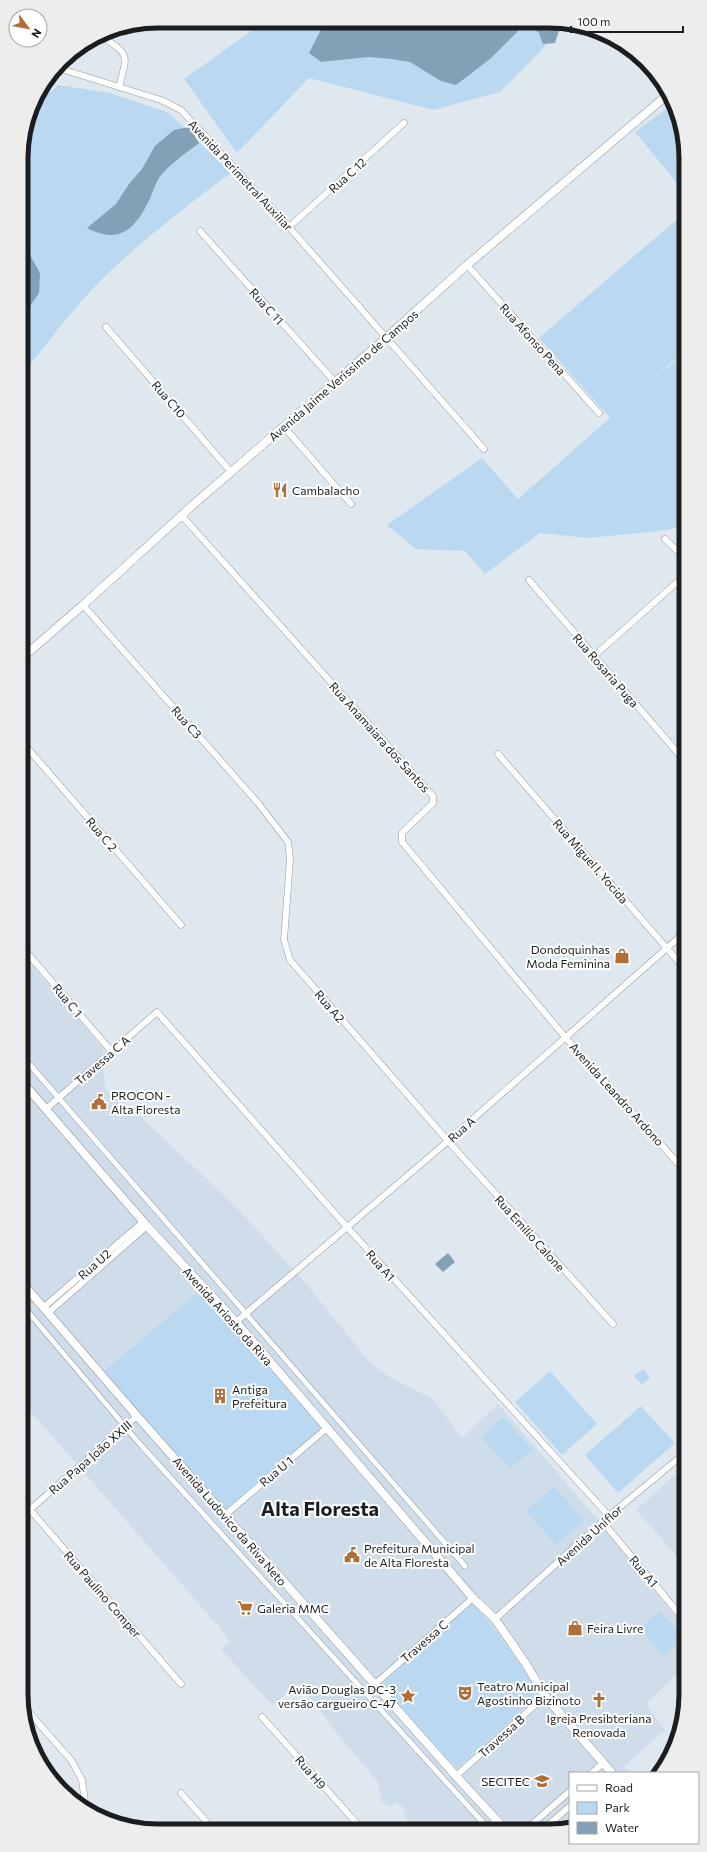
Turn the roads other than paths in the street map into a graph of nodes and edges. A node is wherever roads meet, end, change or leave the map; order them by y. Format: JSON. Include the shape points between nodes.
{"nodes":[{"id":1,"x":106,"y":39,"type":"edge"},
{"id":2,"x":63,"y":69,"type":"edge"},
{"id":3,"x":119,"y":87,"type":"junction"},
{"id":4,"x":664,"y":98,"type":"edge"},
{"id":5,"x":404,"y":124,"type":"dead end"},
{"id":6,"x":289,"y":227,"type":"junction"},
{"id":7,"x":200,"y":231,"type":"dead end"},
{"id":8,"x":467,"y":265,"type":"junction"},
{"id":9,"x":106,"y":327,"type":"dead end"},
{"id":10,"x":386,"y":338,"type":"junction"},
{"id":11,"x":335,"y":382,"type":"junction"},
{"id":12,"x":599,"y":413,"type":"dead end"},
{"id":13,"x":284,"y":427,"type":"junction"},
{"id":14,"x":484,"y":449,"type":"dead end"},
{"id":15,"x":231,"y":472,"type":"junction"},
{"id":16,"x":351,"y":504,"type":"dead end"},
{"id":17,"x":182,"y":516,"type":"junction"},
{"id":18,"x":665,"y":540,"type":"dead end"},
{"id":19,"x":679,"y":552,"type":"edge"},
{"id":20,"x":529,"y":580,"type":"dead end"},
{"id":21,"x":679,"y":582,"type":"edge"},
{"id":22,"x":83,"y":605,"type":"junction"},
{"id":23,"x":28,"y":647,"type":"edge"},
{"id":24,"x":30,"y":650,"type":"joint"},
{"id":25,"x":594,"y":656,"type":"junction"},
{"id":26,"x":28,"y":749,"type":"edge"},
{"id":27,"x":498,"y":754,"type":"dead end"},
{"id":28,"x":679,"y":754,"type":"edge"},
{"id":29,"x":288,"y":842,"type":"joint"},
{"id":30,"x":181,"y":925,"type":"dead end"},
{"id":31,"x":679,"y":937,"type":"edge"},
{"id":32,"x":666,"y":948,"type":"junction"},
{"id":33,"x":28,"y":953,"type":"edge"},
{"id":34,"x":679,"y":962,"type":"edge"},
{"id":35,"x":157,"y":1012,"type":"joint"},
{"id":36,"x":565,"y":1037,"type":"junction"},
{"id":37,"x":112,"y":1052,"type":"junction"},
{"id":38,"x":28,"y":1063,"type":"edge"},
{"id":39,"x":28,"y":1088,"type":"edge"},
{"id":40,"x":59,"y":1098,"type":"junction"},
{"id":41,"x":46,"y":1108,"type":"junction"},
{"id":42,"x":448,"y":1141,"type":"junction"},
{"id":43,"x":679,"y":1164,"type":"edge"},
{"id":44,"x":145,"y":1224,"type":"junction"},
{"id":45,"x":347,"y":1227,"type":"junction"},
{"id":46,"x":94,"y":1264,"type":"junction"},
{"id":47,"x":99,"y":1268,"type":"junction"},
{"id":48,"x":80,"y":1280,"type":"junction"},
{"id":49,"x":28,"y":1290,"type":"edge"},
{"id":50,"x":46,"y":1310,"type":"junction"},
{"id":51,"x":28,"y":1312,"type":"edge"},
{"id":52,"x":246,"y":1314,"type":"junction"},
{"id":53,"x":236,"y":1322,"type":"junction"},
{"id":54,"x":613,"y":1324,"type":"dead end"},
{"id":55,"x":137,"y":1416,"type":"junction"},
{"id":56,"x":125,"y":1426,"type":"junction"},
{"id":57,"x":327,"y":1428,"type":"junction"},
{"id":58,"x":679,"y":1458,"type":"edge"},
{"id":59,"x":28,"y":1511,"type":"edge"},
{"id":60,"x":28,"y":1513,"type":"edge"},
{"id":61,"x":224,"y":1514,"type":"junction"},
{"id":62,"x":608,"y":1516,"type":"junction"},
{"id":63,"x":602,"y":1521,"type":"junction"},
{"id":64,"x":466,"y":1566,"type":"dead end"},
{"id":65,"x":473,"y":1598,"type":"junction"},
{"id":66,"x":679,"y":1613,"type":"edge"},
{"id":67,"x":495,"y":1619,"type":"junction"},
{"id":68,"x":181,"y":1684,"type":"dead end"},
{"id":69,"x":374,"y":1685,"type":"junction"},
{"id":70,"x":546,"y":1696,"type":"junction"},
{"id":71,"x":29,"y":1713,"type":"edge"},
{"id":72,"x":262,"y":1717,"type":"dead end"},
{"id":73,"x":603,"y":1763,"type":"junction"},
{"id":74,"x":593,"y":1772,"type":"edge"},
{"id":75,"x":610,"y":1772,"type":"edge"},
{"id":76,"x":456,"y":1776,"type":"junction"},
{"id":77,"x":181,"y":1793,"type":"dead end"},
{"id":78,"x":569,"y":1793,"type":"edge"},
{"id":79,"x":564,"y":1796,"type":"junction"},
{"id":80,"x":85,"y":1801,"type":"edge"},
{"id":81,"x":569,"y":1804,"type":"edge"},
{"id":82,"x":569,"y":1806,"type":"edge"},
{"id":83,"x":496,"y":1820,"type":"junction"},
{"id":84,"x":208,"y":1824,"type":"edge"},
{"id":85,"x":357,"y":1824,"type":"edge"},
{"id":86,"x":485,"y":1824,"type":"edge"},
{"id":87,"x":491,"y":1824,"type":"edge"},
{"id":88,"x":500,"y":1824,"type":"edge"},
{"id":89,"x":532,"y":1824,"type":"edge"},
{"id":90,"x":548,"y":1824,"type":"edge"}],
"edges":[{"from":1,"to":3,"type":"street","via":[[120,48],[125,55],[126,62]]},
{"from":2,"to":3,"type":"street","name":"Avenida Perimetral Auxiliar"},
{"from":3,"to":6,"type":"street","name":"Avenida Perimetral Auxiliar","via":[[162,100],[181,110]]},
{"from":4,"to":8,"type":"street","name":"Avenida Jaime Veríssimo de Campos"},
{"from":5,"to":6,"type":"street","name":"Rua C 12"},
{"from":6,"to":10,"type":"street","name":"Avenida Perimetral Auxiliar"},
{"from":7,"to":11,"type":"street","name":"Rua C 11"},
{"from":8,"to":10,"type":"street","name":"Avenida Jaime Veríssimo de Campos"},
{"from":8,"to":12,"type":"street","name":"Rua Afonso Pena"},
{"from":9,"to":15,"type":"street","name":"Rua C10"},
{"from":10,"to":11,"type":"street","name":"Avenida Jaime Veríssimo de Campos"},
{"from":10,"to":14,"type":"street","name":"Avenida Perimetral Auxiliar"},
{"from":11,"to":13,"type":"street","name":"Avenida Jaime Veríssimo de Campos"},
{"from":13,"to":15,"type":"street","name":"Avenida Jaime Veríssimo de Campos"},
{"from":13,"to":16,"type":"street"},
{"from":15,"to":17,"type":"street","name":"Avenida Jaime Veríssimo de Campos"},
{"from":17,"to":22,"type":"street","name":"Avenida Jaime Veríssimo de Campos"},
{"from":17,"to":36,"type":"street","name":"Rua Anamaiara dos Santos","via":[[433,796],[432,803],[402,833],[402,842]]},
{"from":18,"to":19,"type":"street"},
{"from":20,"to":25,"type":"street","name":"Rua Rosaria Puga"},
{"from":21,"to":25,"type":"street"},
{"from":22,"to":24,"type":"street","name":"Avenida Jaime Veríssimo de Campos"},
{"from":22,"to":29,"type":"street","name":"Rua C3","via":[[258,803]]},
{"from":23,"to":24,"type":"street"},
{"from":25,"to":28,"type":"street","name":"Rua Rosaria Puga"},
{"from":26,"to":30,"type":"street","name":"Rua C 2"},
{"from":27,"to":32,"type":"street","name":"Rua Miguel I. Yocida"},
{"from":29,"to":42,"type":"street","name":"Rua A2","via":[[290,859],[284,940],[290,960]]},
{"from":31,"to":32,"type":"street","name":"Rua A"},
{"from":32,"to":34,"type":"street","name":"Rua Miguel I. Yocida"},
{"from":32,"to":36,"type":"street","name":"Rua A"},
{"from":33,"to":37,"type":"street","name":"Rua C 1"},
{"from":35,"to":37,"type":"street","name":"Travessa C A"},
{"from":35,"to":45,"type":"street","name":"Rua A1"},
{"from":36,"to":42,"type":"street","name":"Rua A"},
{"from":36,"to":43,"type":"street","name":"Avenida Leandro Ardono"},
{"from":37,"to":40,"type":"street","name":"Travessa C A"},
{"from":38,"to":40,"type":"street"},
{"from":39,"to":41,"type":"street","name":"Avenida Ariosto da Riva"},
{"from":40,"to":41,"type":"street","name":"Travessa C A"},
{"from":40,"to":52,"type":"street"},
{"from":41,"to":44,"type":"street","name":"Avenida Ariosto da Riva"},
{"from":42,"to":45,"type":"street","name":"Rua A"},
{"from":42,"to":54,"type":"street","name":"Rua Emilio Calone"},
{"from":44,"to":46,"type":"street","name":"Rua U2"},
{"from":44,"to":47,"type":"street","name":"Rua U2"},
{"from":44,"to":53,"type":"street","name":"Avenida Ariosto da Riva"},
{"from":45,"to":52,"type":"street","name":"Rua A"},
{"from":45,"to":62,"type":"street","name":"Rua A1"},
{"from":46,"to":47,"type":"street"},
{"from":46,"to":48,"type":"street","name":"Rua U2"},
{"from":47,"to":48,"type":"street","name":"Rua U2"},
{"from":48,"to":50,"type":"street","name":"Rua U2"},
{"from":49,"to":50,"type":"street","name":"Avenida Ludovico da Riva Neto"},
{"from":50,"to":55,"type":"street","name":"Avenida Ludovico da Riva Neto"},
{"from":51,"to":56,"type":"street"},
{"from":52,"to":53,"type":"street","name":"Rua A"},
{"from":52,"to":64,"type":"street"},
{"from":53,"to":57,"type":"street","name":"Avenida Ariosto da Riva"},
{"from":55,"to":56,"type":"street","name":"Rua Papa João XXIII"},
{"from":55,"to":61,"type":"street","name":"Avenida Ludovico da Riva Neto"},
{"from":56,"to":59,"type":"street","name":"Rua Papa João XXIII"},
{"from":56,"to":86,"type":"street"},
{"from":57,"to":61,"type":"street","name":"Rua U 1"},
{"from":57,"to":65,"type":"street","name":"Avenida Ariosto da Riva"},
{"from":58,"to":62,"type":"street","name":"Avenida Uniflor"},
{"from":60,"to":68,"type":"street","name":"Rua Paulino Comper"},
{"from":61,"to":69,"type":"street","name":"Avenida Ludovico da Riva Neto"},
{"from":62,"to":63,"type":"street","name":"Avenida Uniflor"},
{"from":63,"to":66,"type":"street","name":"Rua A1"},
{"from":63,"to":67,"type":"street","name":"Avenida Uniflor"},
{"from":65,"to":67,"type":"street","name":"Avenida Ariosto da Riva"},
{"from":65,"to":69,"type":"street","name":"Travessa C"},
{"from":67,"to":70,"type":"street","name":"Avenida Ariosto da Riva"},
{"from":69,"to":76,"type":"street","name":"Avenida Ludovico da Riva Neto"},
{"from":70,"to":73,"type":"street","name":"Avenida Ariosto da Riva"},
{"from":70,"to":76,"type":"street","name":"Travessa B"},
{"from":71,"to":80,"type":"street","via":[[71,1760],[82,1780]]},
{"from":72,"to":85,"type":"street","name":"Rua H9"},
{"from":73,"to":74,"type":"street"},
{"from":73,"to":75,"type":"street","name":"Avenida Ariosto da Riva"},
{"from":76,"to":83,"type":"street","name":"Avenida Ludovico da Riva Neto"},
{"from":77,"to":84,"type":"street"},
{"from":78,"to":79,"type":"street"},
{"from":79,"to":81,"type":"street"},
{"from":79,"to":89,"type":"street"},
{"from":82,"to":90,"type":"street"},
{"from":83,"to":87,"type":"street"},
{"from":83,"to":88,"type":"street","name":"Avenida Ludovico da Riva Neto"}]}
